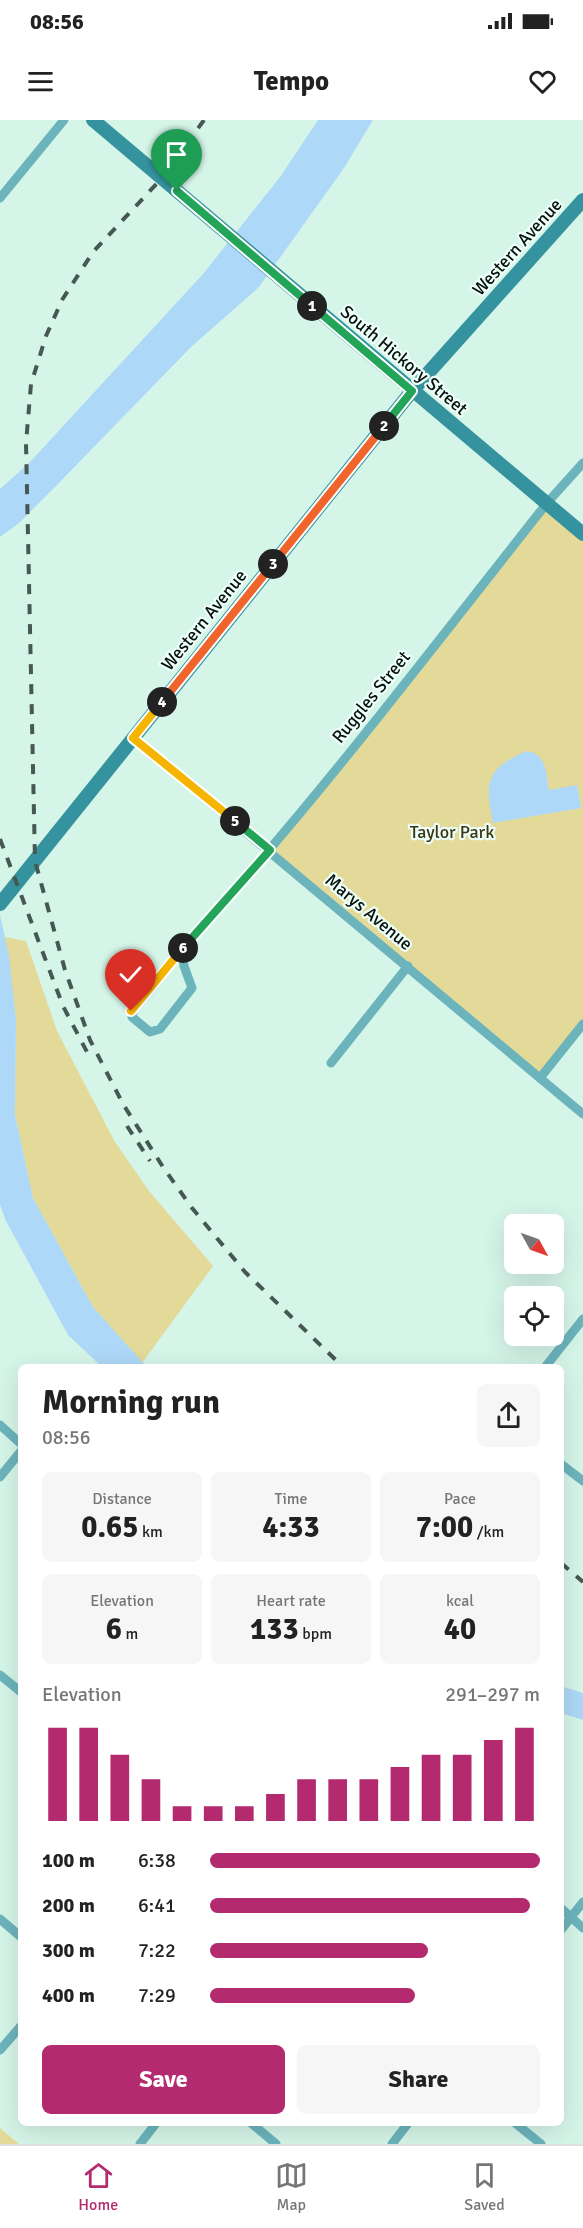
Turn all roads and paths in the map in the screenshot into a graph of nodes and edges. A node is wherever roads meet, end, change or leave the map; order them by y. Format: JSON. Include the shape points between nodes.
{"nodes":[{"id":1,"x":64,"y":120,"type":"edge"},
{"id":2,"x":93,"y":120,"type":"edge"},
{"id":3,"x":0,"y":198,"type":"edge"},
{"id":4,"x":583,"y":200,"type":"edge"},
{"id":5,"x":412,"y":391,"type":"junction"},
{"id":6,"x":583,"y":463,"type":"edge"},
{"id":7,"x":547,"y":503,"type":"junction"},
{"id":8,"x":583,"y":534,"type":"edge"},
{"id":9,"x":133,"y":738,"type":"junction"},
{"id":10,"x":270,"y":850,"type":"junction"},
{"id":11,"x":2,"y":901,"type":"edge"},
{"id":12,"x":182,"y":949,"type":"junction"},
{"id":13,"x":408,"y":966,"type":"junction"},
{"id":14,"x":583,"y":1024,"type":"edge"},
{"id":15,"x":331,"y":1063,"type":"dead end"},
{"id":16,"x":540,"y":1078,"type":"junction"},
{"id":17,"x":583,"y":1114,"type":"edge"},
{"id":18,"x":583,"y":1319,"type":"edge"},
{"id":19,"x":548,"y":1364,"type":"edge"},
{"id":20,"x":0,"y":1425,"type":"edge"},
{"id":21,"x":18,"y":1441,"type":"edge"},
{"id":22,"x":18,"y":1455,"type":"edge"},
{"id":23,"x":564,"y":1466,"type":"edge"},
{"id":24,"x":0,"y":1477,"type":"edge"},
{"id":25,"x":583,"y":1481,"type":"edge"},
{"id":26,"x":0,"y":1676,"type":"edge"},
{"id":27,"x":18,"y":1690,"type":"edge"},
{"id":28,"x":583,"y":1902,"type":"edge"},
{"id":29,"x":564,"y":1911,"type":"edge"},
{"id":30,"x":571,"y":1917,"type":"junction"},
{"id":31,"x":0,"y":1919,"type":"edge"},
{"id":32,"x":564,"y":1925,"type":"edge"},
{"id":33,"x":583,"y":1928,"type":"edge"},
{"id":34,"x":18,"y":1934,"type":"edge"},
{"id":35,"x":18,"y":2029,"type":"edge"},
{"id":36,"x":0,"y":2050,"type":"edge"},
{"id":37,"x":154,"y":2126,"type":"edge"},
{"id":38,"x":254,"y":2126,"type":"edge"},
{"id":39,"x":406,"y":2126,"type":"edge"},
{"id":40,"x":519,"y":2126,"type":"edge"},
{"id":41,"x":140,"y":2144,"type":"edge"},
{"id":42,"x":276,"y":2144,"type":"edge"},
{"id":43,"x":392,"y":2144,"type":"edge"},
{"id":44,"x":541,"y":2144,"type":"edge"}],
"edges":[{"from":1,"to":3,"type":"street"},
{"from":2,"to":5,"type":"street","name":"South Hickory Street"},
{"from":4,"to":5,"type":"street","name":"Western Avenue"},
{"from":5,"to":7,"type":"street","name":"South Hickory Street"},
{"from":5,"to":9,"type":"street","name":"Western Avenue"},
{"from":6,"to":7,"type":"street","name":"Ruggles Street"},
{"from":7,"to":8,"type":"street","name":"South Hickory Street"},
{"from":7,"to":10,"type":"street","name":"Ruggles Street"},
{"from":9,"to":10,"type":"street","name":"Marys Avenue"},
{"from":9,"to":11,"type":"street","name":"Western Avenue"},
{"from":10,"to":12,"type":"street","name":"Ruggles Street"},
{"from":10,"to":13,"type":"street","name":"Marys Avenue"},
{"from":12,"to":12,"type":"street","name":"Ruggles Street","via":[[131,1011],[132,1017],[150,1032],[160,1029],[192,988]]},
{"from":13,"to":15,"type":"street"},
{"from":13,"to":16,"type":"street","name":"Marys Avenue"},
{"from":14,"to":16,"type":"street"},
{"from":16,"to":17,"type":"street","name":"Marys Avenue"},
{"from":18,"to":19,"type":"street"},
{"from":20,"to":21,"type":"street"},
{"from":22,"to":24,"type":"street"},
{"from":23,"to":25,"type":"street"},
{"from":26,"to":27,"type":"street"},
{"from":28,"to":30,"type":"street"},
{"from":29,"to":30,"type":"street"},
{"from":30,"to":32,"type":"street"},
{"from":30,"to":33,"type":"street"},
{"from":31,"to":34,"type":"street"},
{"from":35,"to":36,"type":"street"},
{"from":37,"to":41,"type":"street"},
{"from":38,"to":42,"type":"street"},
{"from":39,"to":43,"type":"street"},
{"from":40,"to":44,"type":"street"}]}
